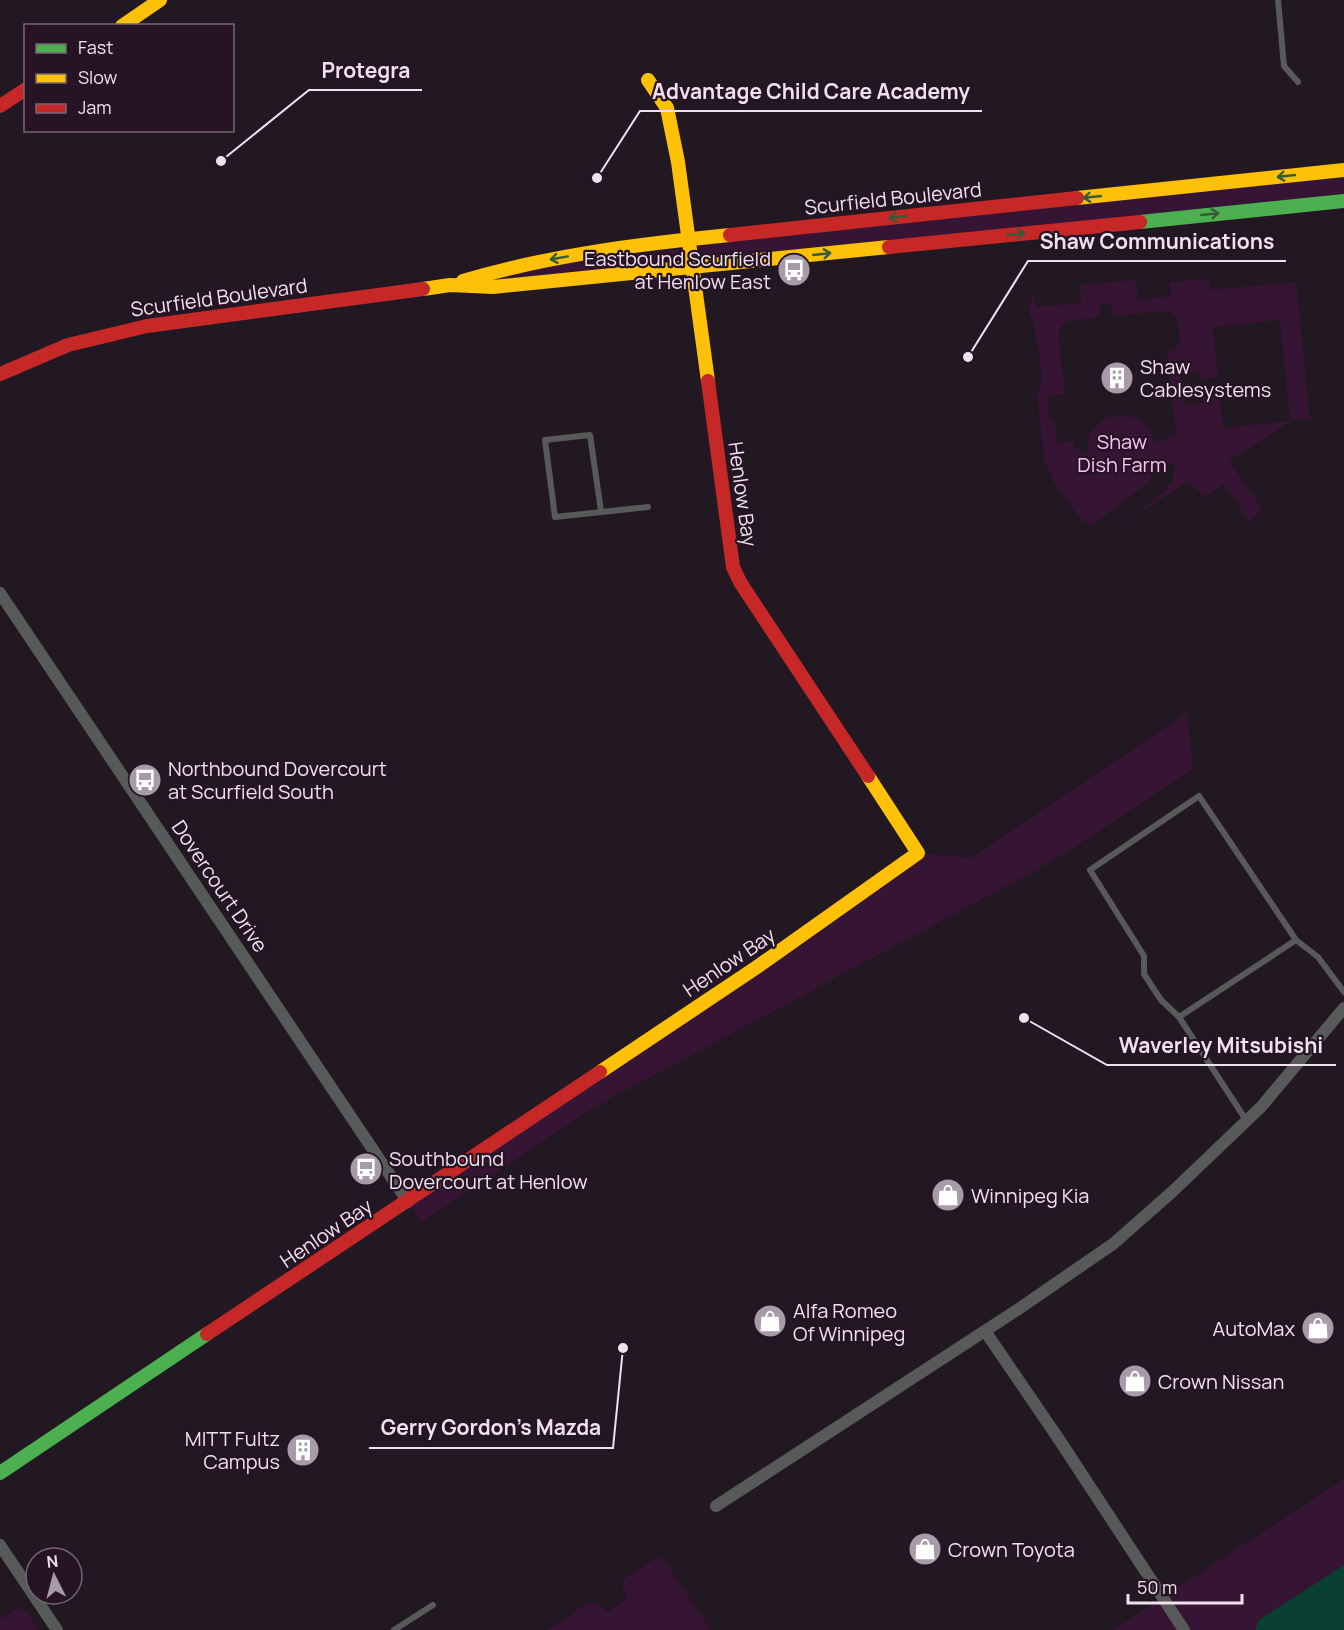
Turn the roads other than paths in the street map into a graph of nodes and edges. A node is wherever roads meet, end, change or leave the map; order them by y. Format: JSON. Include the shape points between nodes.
{"nodes":[{"id":1,"x":160,"y":0,"type":"edge"},
{"id":2,"x":1278,"y":0,"type":"edge"},
{"id":3,"x":125,"y":24,"type":"edge"},
{"id":4,"x":648,"y":80,"type":"dead end"},
{"id":5,"x":1298,"y":82,"type":"dead end"},
{"id":6,"x":24,"y":90,"type":"edge"},
{"id":7,"x":0,"y":106,"type":"edge"},
{"id":8,"x":1344,"y":170,"type":"edge"},
{"id":9,"x":1344,"y":201,"type":"edge"},
{"id":10,"x":689,"y":239,"type":"junction"},
{"id":11,"x":693,"y":268,"type":"junction"},
{"id":12,"x":450,"y":285,"type":"junction"},
{"id":13,"x":0,"y":374,"type":"edge"},
{"id":14,"x":648,"y":507,"type":"dead end"},
{"id":15,"x":601,"y":512,"type":"junction"},
{"id":16,"x":0,"y":593,"type":"edge"},
{"id":17,"x":1296,"y":940,"type":"junction"},
{"id":18,"x":1344,"y":992,"type":"edge"},
{"id":19,"x":1344,"y":1008,"type":"edge"},
{"id":20,"x":1179,"y":1017,"type":"junction"},
{"id":21,"x":1246,"y":1121,"type":"junction"},
{"id":22,"x":408,"y":1202,"type":"junction"},
{"id":23,"x":985,"y":1331,"type":"junction"},
{"id":24,"x":0,"y":1473,"type":"edge"},
{"id":25,"x":716,"y":1506,"type":"dead end"},
{"id":26,"x":0,"y":1545,"type":"edge"},
{"id":27,"x":433,"y":1605,"type":"dead end"},
{"id":28,"x":57,"y":1630,"type":"edge"},
{"id":29,"x":394,"y":1630,"type":"edge"},
{"id":30,"x":1184,"y":1630,"type":"edge"}],
"edges":[{"from":1,"to":3,"type":"street"},
{"from":2,"to":5,"type":"lane","via":[[1284,66]]},
{"from":4,"to":10,"type":"street","name":"Henlow Bay","via":[[667,108]]},
{"from":6,"to":7,"type":"street"},
{"from":8,"to":10,"type":"street","name":"Scurfield Boulevard","one_way":true},
{"from":11,"to":9,"type":"street","name":"Scurfield Boulevard","one_way":true},
{"from":10,"to":11,"type":"street","name":"Henlow Bay"},
{"from":10,"to":12,"type":"street","name":"Scurfield Boulevard","one_way":true,"via":[[554,259]]},
{"from":11,"to":12,"type":"street","name":"Scurfield Boulevard","via":[[493,287]]},
{"from":11,"to":22,"type":"street","name":"Henlow Bay","via":[[734,567],[740,582],[918,853],[757,968]]},
{"from":12,"to":13,"type":"street","name":"Scurfield Boulevard","via":[[147,326],[68,345]]},
{"from":14,"to":15,"type":"lane"},
{"from":15,"to":15,"type":"lane","via":[[555,517],[545,440],[590,435]]},
{"from":16,"to":22,"type":"street","name":"Dovercourt Drive"},
{"from":17,"to":18,"type":"lane","via":[[1318,957]]},
{"from":17,"to":20,"type":"lane"},
{"from":17,"to":20,"type":"lane","via":[[1199,796],[1089,870],[1144,956],[1144,974],[1161,1000]]},
{"from":19,"to":21,"type":"street"},
{"from":20,"to":21,"type":"lane"},
{"from":21,"to":23,"type":"street","via":[[1113,1244]]},
{"from":22,"to":24,"type":"street","name":"Henlow Bay"},
{"from":23,"to":25,"type":"street"},
{"from":23,"to":30,"type":"street"},
{"from":26,"to":28,"type":"street"},
{"from":27,"to":29,"type":"lane"}]}
